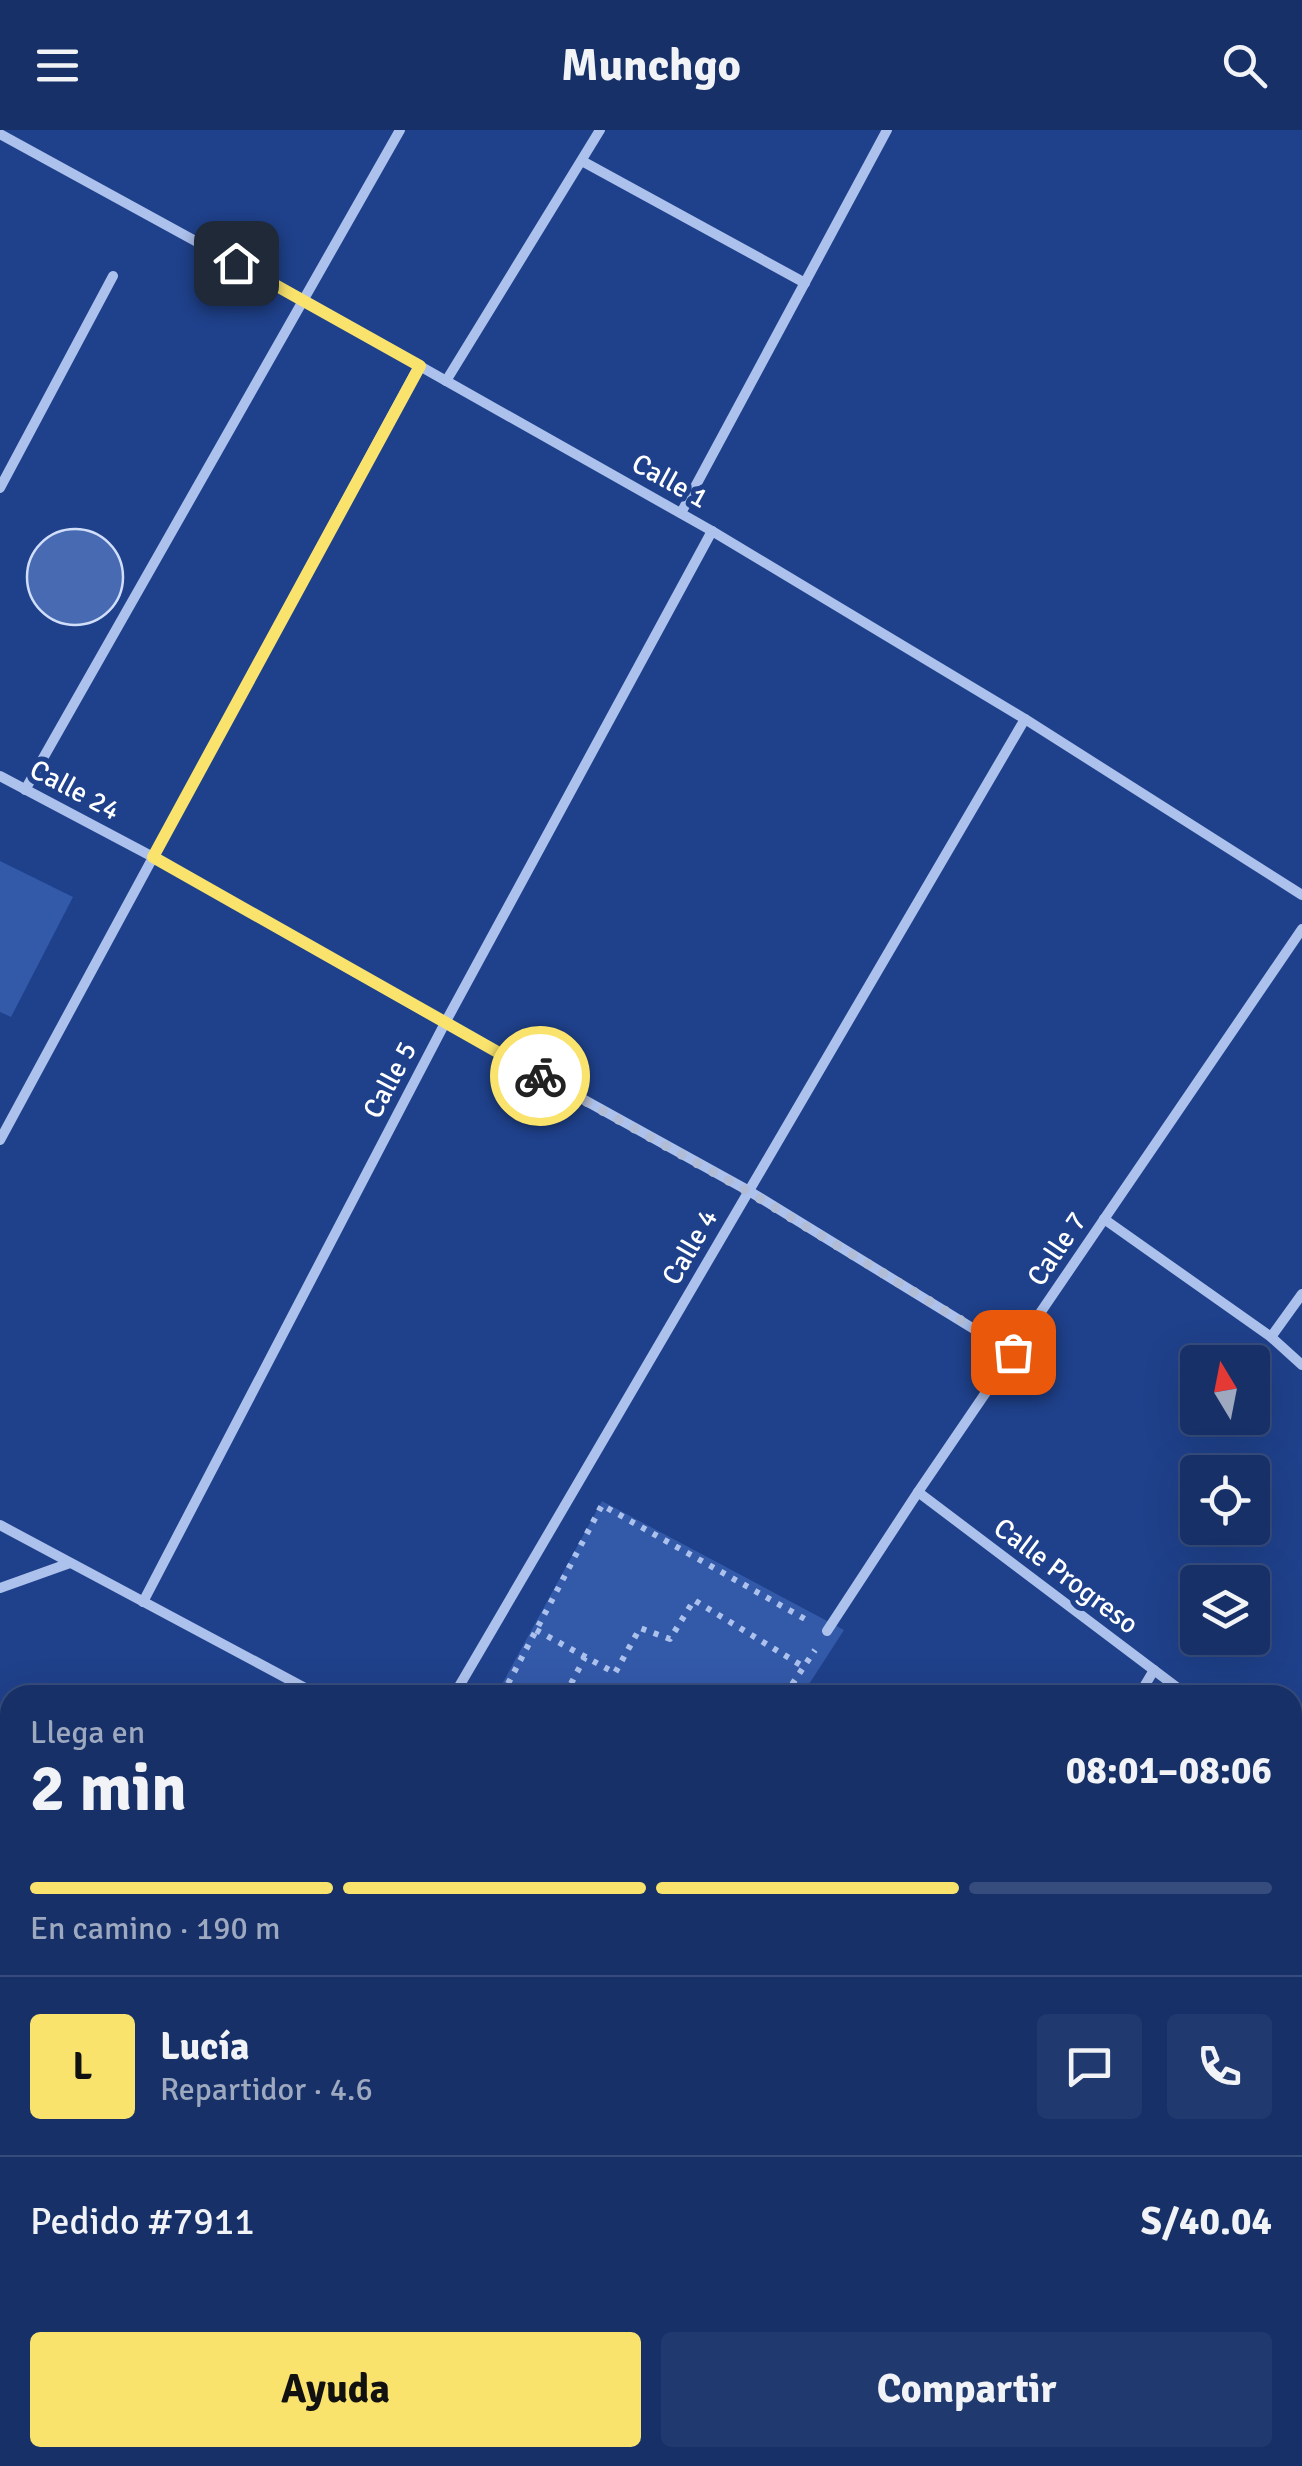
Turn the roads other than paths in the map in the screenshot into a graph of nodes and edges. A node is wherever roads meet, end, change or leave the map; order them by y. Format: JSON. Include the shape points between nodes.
{"nodes":[{"id":1,"x":400,"y":130,"type":"edge"},
{"id":2,"x":600,"y":130,"type":"edge"},
{"id":3,"x":887,"y":130,"type":"edge"},
{"id":4,"x":0,"y":134,"type":"edge"},
{"id":5,"x":582,"y":161,"type":"junction"},
{"id":6,"x":113,"y":276,"type":"dead end"},
{"id":7,"x":805,"y":283,"type":"junction"},
{"id":8,"x":304,"y":300,"type":"junction"},
{"id":9,"x":420,"y":366,"type":"junction"},
{"id":10,"x":446,"y":381,"type":"junction"},
{"id":11,"x":0,"y":488,"type":"edge"},
{"id":12,"x":680,"y":513,"type":"junction"},
{"id":13,"x":712,"y":531,"type":"junction"},
{"id":14,"x":1025,"y":718,"type":"junction"},
{"id":15,"x":0,"y":776,"type":"edge"},
{"id":16,"x":25,"y":790,"type":"junction"},
{"id":17,"x":153,"y":857,"type":"junction"},
{"id":18,"x":1302,"y":895,"type":"edge"},
{"id":19,"x":1302,"y":930,"type":"edge"},
{"id":20,"x":445,"y":1023,"type":"junction"},
{"id":21,"x":0,"y":1140,"type":"edge"},
{"id":22,"x":749,"y":1192,"type":"junction"},
{"id":23,"x":1104,"y":1219,"type":"junction"},
{"id":24,"x":1302,"y":1294,"type":"edge"},
{"id":25,"x":1271,"y":1337,"type":"junction"},
{"id":26,"x":1013,"y":1352,"type":"junction"},
{"id":27,"x":1302,"y":1365,"type":"edge"},
{"id":28,"x":918,"y":1492,"type":"junction"},
{"id":29,"x":0,"y":1525,"type":"edge"},
{"id":30,"x":70,"y":1562,"type":"junction"},
{"id":31,"x":0,"y":1588,"type":"edge"},
{"id":32,"x":143,"y":1602,"type":"junction"},
{"id":33,"x":827,"y":1631,"type":"road end"},
{"id":34,"x":1154,"y":1670,"type":"junction"},
{"id":35,"x":299,"y":1685,"type":"edge"},
{"id":36,"x":460,"y":1685,"type":"edge"},
{"id":37,"x":1145,"y":1685,"type":"edge"},
{"id":38,"x":1174,"y":1685,"type":"edge"}],
"edges":[{"from":1,"to":8,"type":"street"},
{"from":2,"to":5,"type":"street"},
{"from":3,"to":7,"type":"street"},
{"from":4,"to":8,"type":"street","name":"Calle 1"},
{"from":5,"to":7,"type":"street"},
{"from":5,"to":10,"type":"street"},
{"from":6,"to":11,"type":"street"},
{"from":7,"to":12,"type":"street"},
{"from":8,"to":9,"type":"street","name":"Calle 1"},
{"from":8,"to":16,"type":"street"},
{"from":9,"to":10,"type":"street","name":"Calle 1"},
{"from":9,"to":17,"type":"street"},
{"from":10,"to":12,"type":"street","name":"Calle 1"},
{"from":12,"to":13,"type":"street","name":"Calle 1"},
{"from":13,"to":14,"type":"street","name":"Calle 1"},
{"from":13,"to":20,"type":"street","name":"Calle 5"},
{"from":14,"to":18,"type":"street","name":"Calle 1"},
{"from":14,"to":22,"type":"street","name":"Calle 4"},
{"from":15,"to":16,"type":"street","name":"Calle 24"},
{"from":16,"to":17,"type":"street","name":"Calle 24"},
{"from":17,"to":20,"type":"street","name":"Calle 24"},
{"from":17,"to":21,"type":"street"},
{"from":19,"to":23,"type":"street","name":"Calle 7"},
{"from":20,"to":22,"type":"street","name":"Calle 24"},
{"from":20,"to":32,"type":"street","name":"Calle 5"},
{"from":22,"to":26,"type":"street","name":"Calle 24"},
{"from":22,"to":36,"type":"street","name":"Calle 4"},
{"from":23,"to":25,"type":"street"},
{"from":23,"to":26,"type":"street","name":"Calle 7"},
{"from":24,"to":25,"type":"street"},
{"from":25,"to":27,"type":"street"},
{"from":26,"to":28,"type":"street","name":"Calle 7"},
{"from":28,"to":33,"type":"street","name":"Calle 7"},
{"from":28,"to":34,"type":"street","name":"Calle Progreso"},
{"from":29,"to":30,"type":"street"},
{"from":30,"to":31,"type":"street"},
{"from":30,"to":32,"type":"street"},
{"from":32,"to":35,"type":"street"},
{"from":34,"to":37,"type":"street"},
{"from":34,"to":38,"type":"street","name":"Calle Progreso"}]}
